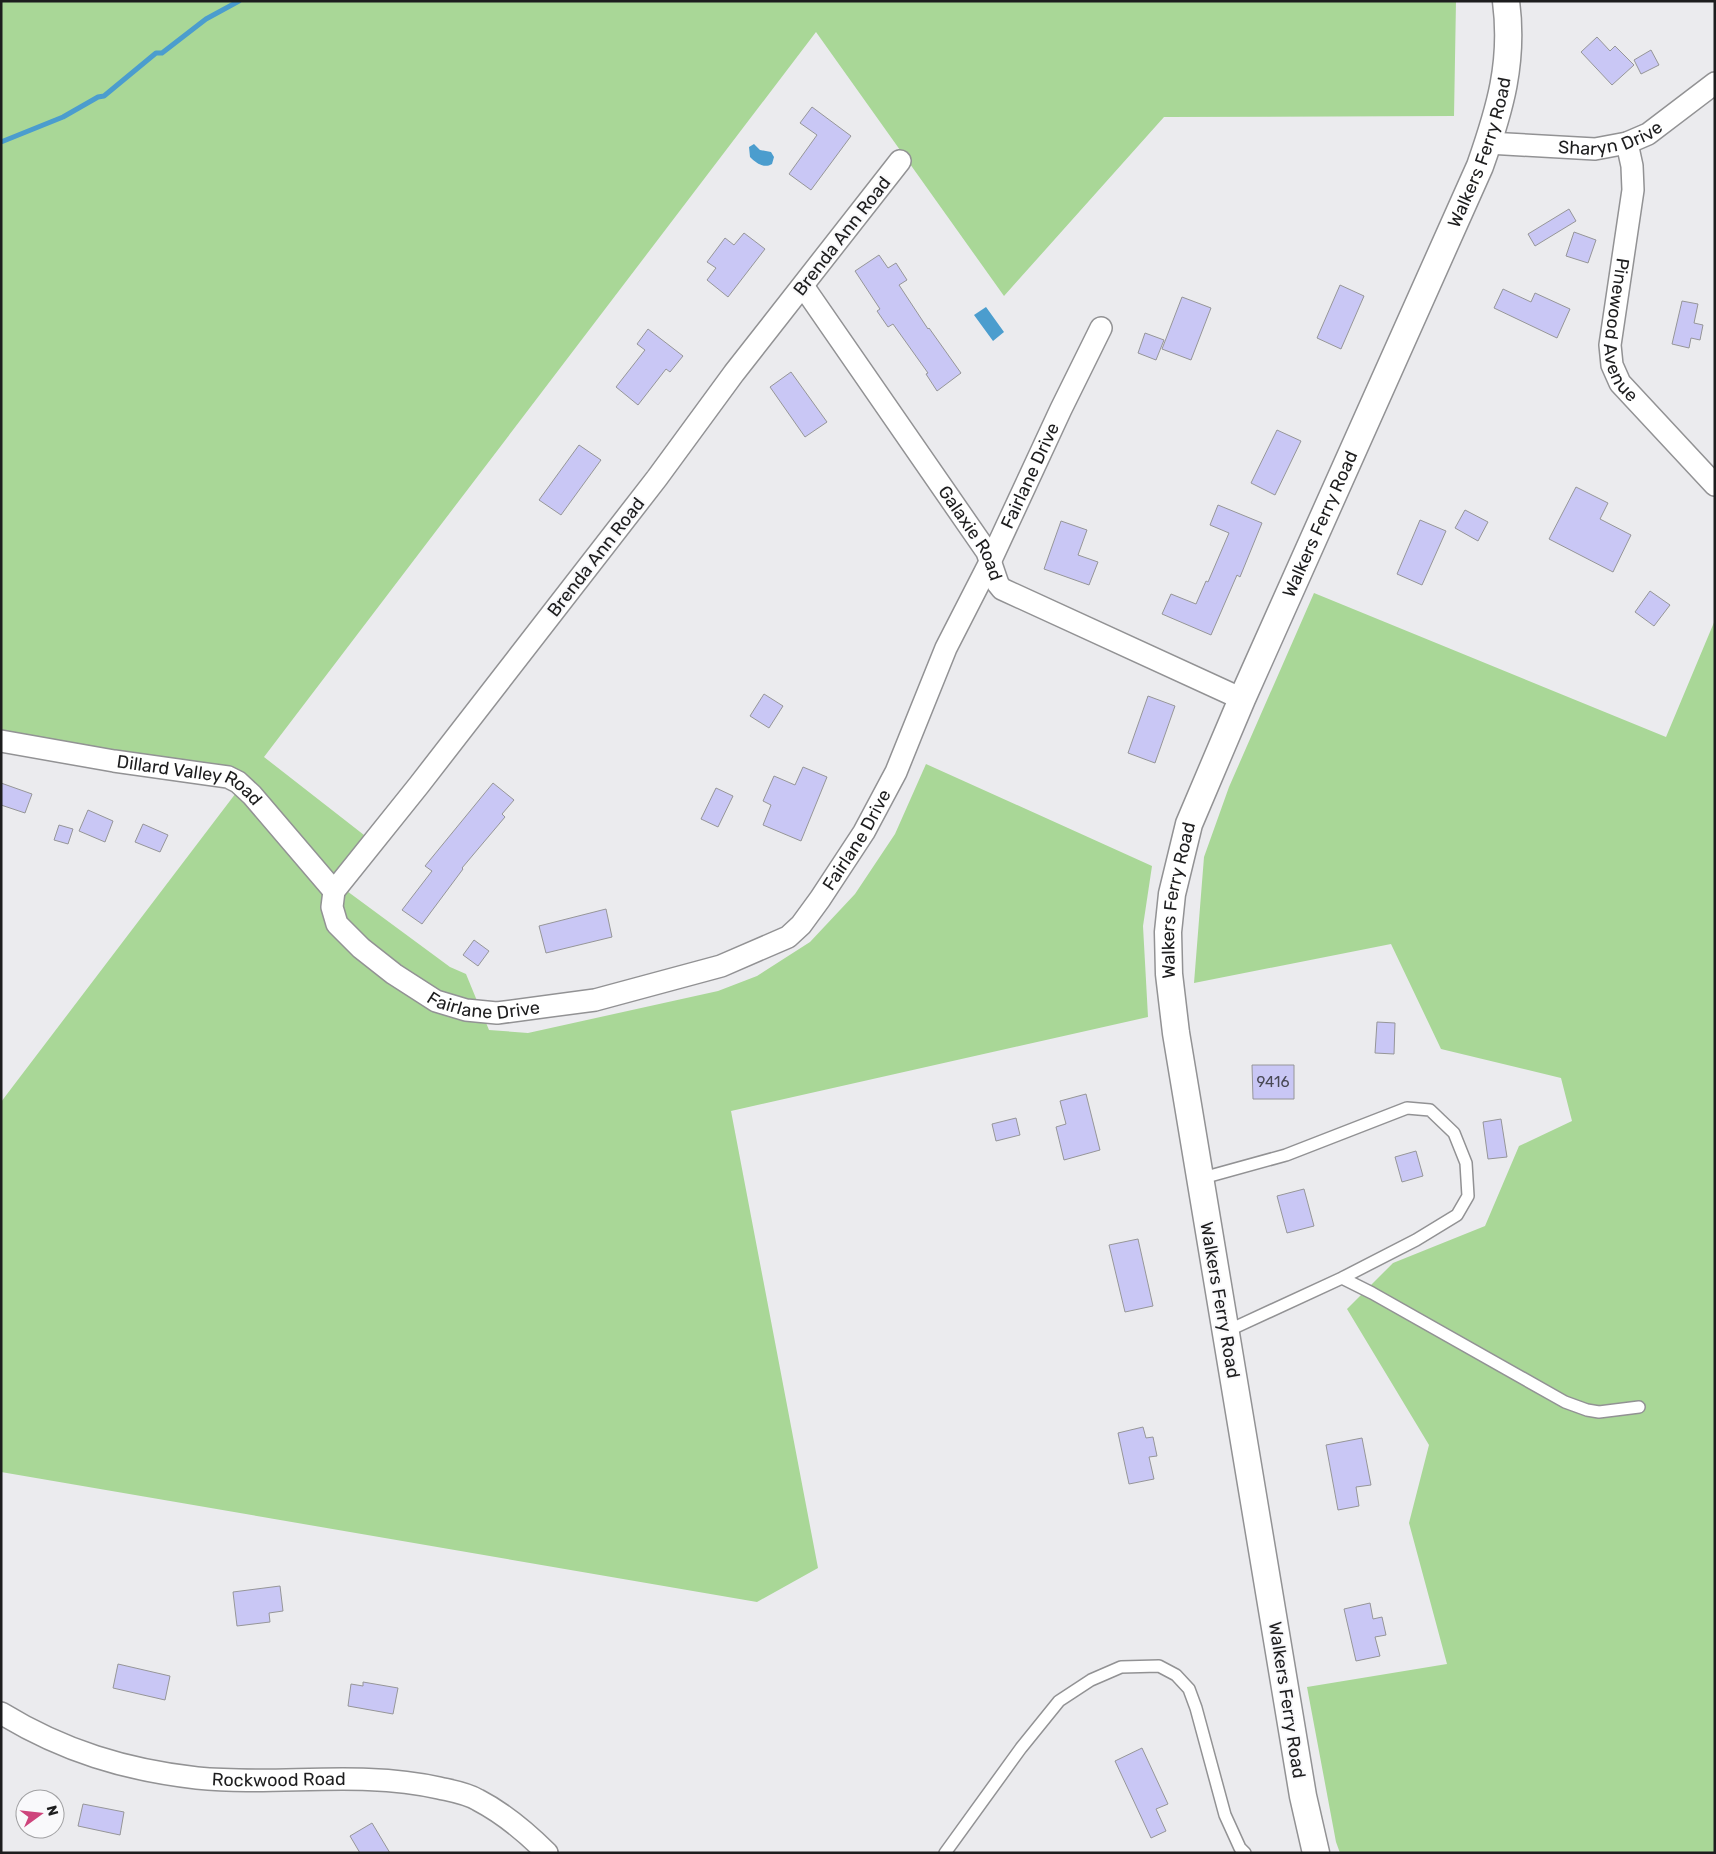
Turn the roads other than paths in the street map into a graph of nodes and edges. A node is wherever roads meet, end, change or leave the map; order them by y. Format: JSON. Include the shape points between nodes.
{"nodes":[{"id":1,"x":1506,"y":1,"type":"edge"},
{"id":2,"x":1715,"y":83,"type":"edge"},
{"id":3,"x":1488,"y":143,"type":"junction"},
{"id":4,"x":1627,"y":143,"type":"junction"},
{"id":5,"x":900,"y":162,"type":"dead end"},
{"id":6,"x":803,"y":286,"type":"junction"},
{"id":7,"x":1101,"y":328,"type":"dead end"},
{"id":8,"x":1715,"y":485,"type":"edge"},
{"id":9,"x":990,"y":562,"type":"junction"},
{"id":10,"x":1242,"y":699,"type":"junction"},
{"id":11,"x":1,"y":741,"type":"edge"},
{"id":12,"x":334,"y":891,"type":"junction"},
{"id":13,"x":1199,"y":1180,"type":"junction"},
{"id":14,"x":1342,"y":1278,"type":"junction"},
{"id":15,"x":1225,"y":1332,"type":"junction"},
{"id":16,"x":1639,"y":1407,"type":"dead end"},
{"id":17,"x":1,"y":1713,"type":"edge"},
{"id":18,"x":1311,"y":1851,"type":"edge"},
{"id":19,"x":547,"y":1853,"type":"edge"},
{"id":20,"x":945,"y":1853,"type":"edge"},
{"id":21,"x":1245,"y":1853,"type":"edge"}],
"edges":[{"from":1,"to":3,"type":"street","name":"Walkers Ferry Road","via":[[1507,63],[1498,115]]},
{"from":2,"to":4,"type":"street","name":"Sharyn Drive","via":[[1648,134]]},
{"from":3,"to":4,"type":"street","name":"Sharyn Drive","via":[[1595,149]]},
{"from":3,"to":10,"type":"street","name":"Walkers Ferry Road"},
{"from":4,"to":8,"type":"street","name":"Pinewood Avenue","via":[[1633,190],[1610,345],[1612,365],[1620,383]]},
{"from":5,"to":6,"type":"street","name":"Brenda Ann Road"},
{"from":6,"to":9,"type":"street","name":"Galaxie Road","via":[[950,497]]},
{"from":6,"to":12,"type":"street","name":"Brenda Ann Road","via":[[431,770]]},
{"from":7,"to":9,"type":"street","name":"Fairlane Drive"},
{"from":9,"to":10,"type":"street","name":"Galaxie Road","via":[[998,584],[1010,595]]},
{"from":9,"to":12,"type":"street","name":"Fairlane Drive","via":[[946,648],[896,772],[864,832],[820,899],[788,937],[721,966],[595,1000],[497,1013],[466,1010],[436,1001],[366,952],[336,924],[332,907]]},
{"from":10,"to":13,"type":"street","name":"Walkers Ferry Road","via":[[1189,824],[1172,894],[1168,932],[1176,1034]]},
{"from":11,"to":12,"type":"street","name":"Dillard Valley Road","via":[[238,782],[252,794]]},
{"from":13,"to":14,"type":"lane","via":[[1286,1155],[1407,1108],[1430,1110],[1454,1133],[1466,1163],[1468,1196],[1457,1215]]},
{"from":13,"to":15,"type":"street","name":"Walkers Ferry Road"},
{"from":14,"to":15,"type":"lane"},
{"from":14,"to":16,"type":"lane","via":[[1566,1402],[1599,1412]]},
{"from":15,"to":18,"type":"street","name":"Walkers Ferry Road"},
{"from":17,"to":19,"type":"street","name":"Rockwood Road","via":[[70,1748],[145,1771],[234,1780],[392,1780],[459,1792],[498,1812]]},
{"from":20,"to":21,"type":"lane","via":[[1059,1701],[1092,1680],[1121,1667],[1159,1666],[1176,1675],[1189,1689],[1225,1815]]}]}
